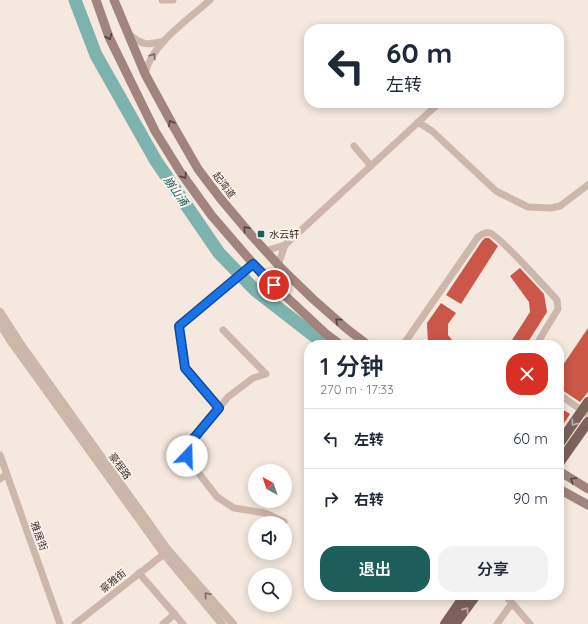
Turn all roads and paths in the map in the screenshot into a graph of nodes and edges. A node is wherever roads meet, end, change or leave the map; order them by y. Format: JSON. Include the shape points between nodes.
{"nodes":[{"id":1,"x":96,"y":0,"type":"edge"},
{"id":2,"x":114,"y":0,"type":"edge"},
{"id":3,"x":162,"y":0,"type":"edge"},
{"id":4,"x":173,"y":0,"type":"edge"},
{"id":5,"x":210,"y":0,"type":"edge"},
{"id":6,"x":129,"y":35,"type":"junction"},
{"id":7,"x":164,"y":40,"type":"junction"},
{"id":8,"x":145,"y":74,"type":"junction"},
{"id":9,"x":434,"y":108,"type":"edge"},
{"id":10,"x":418,"y":122,"type":"junction"},
{"id":11,"x":354,"y":146,"type":"dead end"},
{"id":12,"x":371,"y":166,"type":"junction"},
{"id":13,"x":588,"y":186,"type":"edge"},
{"id":14,"x":285,"y":245,"type":"junction"},
{"id":15,"x":265,"y":250,"type":"junction"},
{"id":16,"x":278,"y":265,"type":"junction"},
{"id":17,"x":250,"y":267,"type":"junction"},
{"id":18,"x":0,"y":312,"type":"edge"},
{"id":19,"x":0,"y":324,"type":"edge"},
{"id":20,"x":223,"y":330,"type":"dead end"},
{"id":21,"x":334,"y":340,"type":"edge"},
{"id":22,"x":361,"y":340,"type":"edge"},
{"id":23,"x":406,"y":340,"type":"edge"},
{"id":24,"x":539,"y":340,"type":"edge"},
{"id":25,"x":564,"y":397,"type":"edge"},
{"id":26,"x":219,"y":408,"type":"junction"},
{"id":27,"x":586,"y":409,"type":"edge"},
{"id":28,"x":588,"y":422,"type":"edge"},
{"id":29,"x":564,"y":438,"type":"edge"},
{"id":30,"x":0,"y":455,"type":"edge"},
{"id":31,"x":564,"y":456,"type":"edge"},
{"id":32,"x":1,"y":464,"type":"edge"},
{"id":33,"x":7,"y":474,"type":"junction"},
{"id":34,"x":564,"y":474,"type":"edge"},
{"id":35,"x":0,"y":479,"type":"edge"},
{"id":36,"x":588,"y":489,"type":"edge"},
{"id":37,"x":564,"y":491,"type":"edge"},
{"id":38,"x":588,"y":505,"type":"edge"},
{"id":39,"x":271,"y":516,"type":"edge"},
{"id":40,"x":164,"y":554,"type":"junction"},
{"id":41,"x":139,"y":573,"type":"junction"},
{"id":42,"x":462,"y":600,"type":"edge"},
{"id":43,"x":472,"y":600,"type":"edge"},
{"id":44,"x":512,"y":602,"type":"joint"},
{"id":45,"x":175,"y":614,"type":"junction"},
{"id":46,"x":60,"y":624,"type":"edge"},
{"id":47,"x":75,"y":624,"type":"edge"},
{"id":48,"x":163,"y":624,"type":"edge"},
{"id":49,"x":183,"y":624,"type":"edge"},
{"id":50,"x":222,"y":624,"type":"edge"},
{"id":51,"x":233,"y":624,"type":"edge"},
{"id":52,"x":445,"y":624,"type":"edge"},
{"id":53,"x":455,"y":624,"type":"edge"},
{"id":54,"x":497,"y":624,"type":"edge"},
{"id":55,"x":530,"y":624,"type":"edge"}],
"edges":[{"from":1,"to":17,"type":"main road","one_way":true,"via":[[109,37],[155,131],[181,173]]},
{"from":2,"to":6,"type":"main road","name":"起湾道"},
{"from":3,"to":4,"type":"street"},
{"from":5,"to":7,"type":"street"},
{"from":6,"to":7,"type":"street","via":[[141,43]]},
{"from":6,"to":8,"type":"main road","name":"起湾道"},
{"from":8,"to":7,"type":"street","one_way":true,"via":[[150,59]]},
{"from":15,"to":8,"type":"main road","name":"起湾道","one_way":true,"via":[[198,169]]},
{"from":9,"to":10,"type":"street"},
{"from":10,"to":12,"type":"street"},
{"from":10,"to":13,"type":"street","via":[[432,131],[496,191],[528,207],[560,206]]},
{"from":11,"to":12,"type":"street"},
{"from":12,"to":14,"type":"street"},
{"from":14,"to":15,"type":"street"},
{"from":14,"to":16,"type":"street"},
{"from":15,"to":16,"type":"main road","name":"起湾道"},
{"from":22,"to":16,"type":"main road","name":"起湾道","one_way":true,"via":[[318,304]]},
{"from":17,"to":21,"type":"main road","via":[[263,275]]},
{"from":17,"to":26,"type":"street","via":[[179,326],[185,368]]},
{"from":51,"to":18,"type":"street","name":"豪程路","one_way":true,"via":[[168,550]]},
{"from":19,"to":40,"type":"street","name":"豪程路"},
{"from":20,"to":26,"type":"street","via":[[266,374],[253,378],[228,397]]},
{"from":23,"to":24,"type":"street","via":[[478,236],[491,233],[557,300],[558,309]]},
{"from":25,"to":27,"type":"street"},
{"from":26,"to":39,"type":"street","via":[[189,444],[187,456],[218,497],[234,508]]},
{"from":27,"to":29,"type":"main road","one_way":true},
{"from":28,"to":31,"type":"main road"},
{"from":30,"to":32,"type":"street","name":"雅居街"},
{"from":32,"to":33,"type":"street","name":"雅居街"},
{"from":33,"to":35,"type":"street"},
{"from":33,"to":46,"type":"street","name":"雅居街"},
{"from":36,"to":34,"type":"main road","one_way":true},
{"from":37,"to":38,"type":"main road"},
{"from":40,"to":41,"type":"street","name":"豪雅街"},
{"from":40,"to":50,"type":"street","name":"豪程路"},
{"from":41,"to":45,"type":"street"},
{"from":41,"to":47,"type":"street","name":"豪雅街"},
{"from":42,"to":52,"type":"main road"},
{"from":53,"to":43,"type":"main road","one_way":true},
{"from":44,"to":54,"type":"street"},
{"from":44,"to":55,"type":"street"},
{"from":45,"to":48,"type":"street"},
{"from":45,"to":49,"type":"street"}]}
